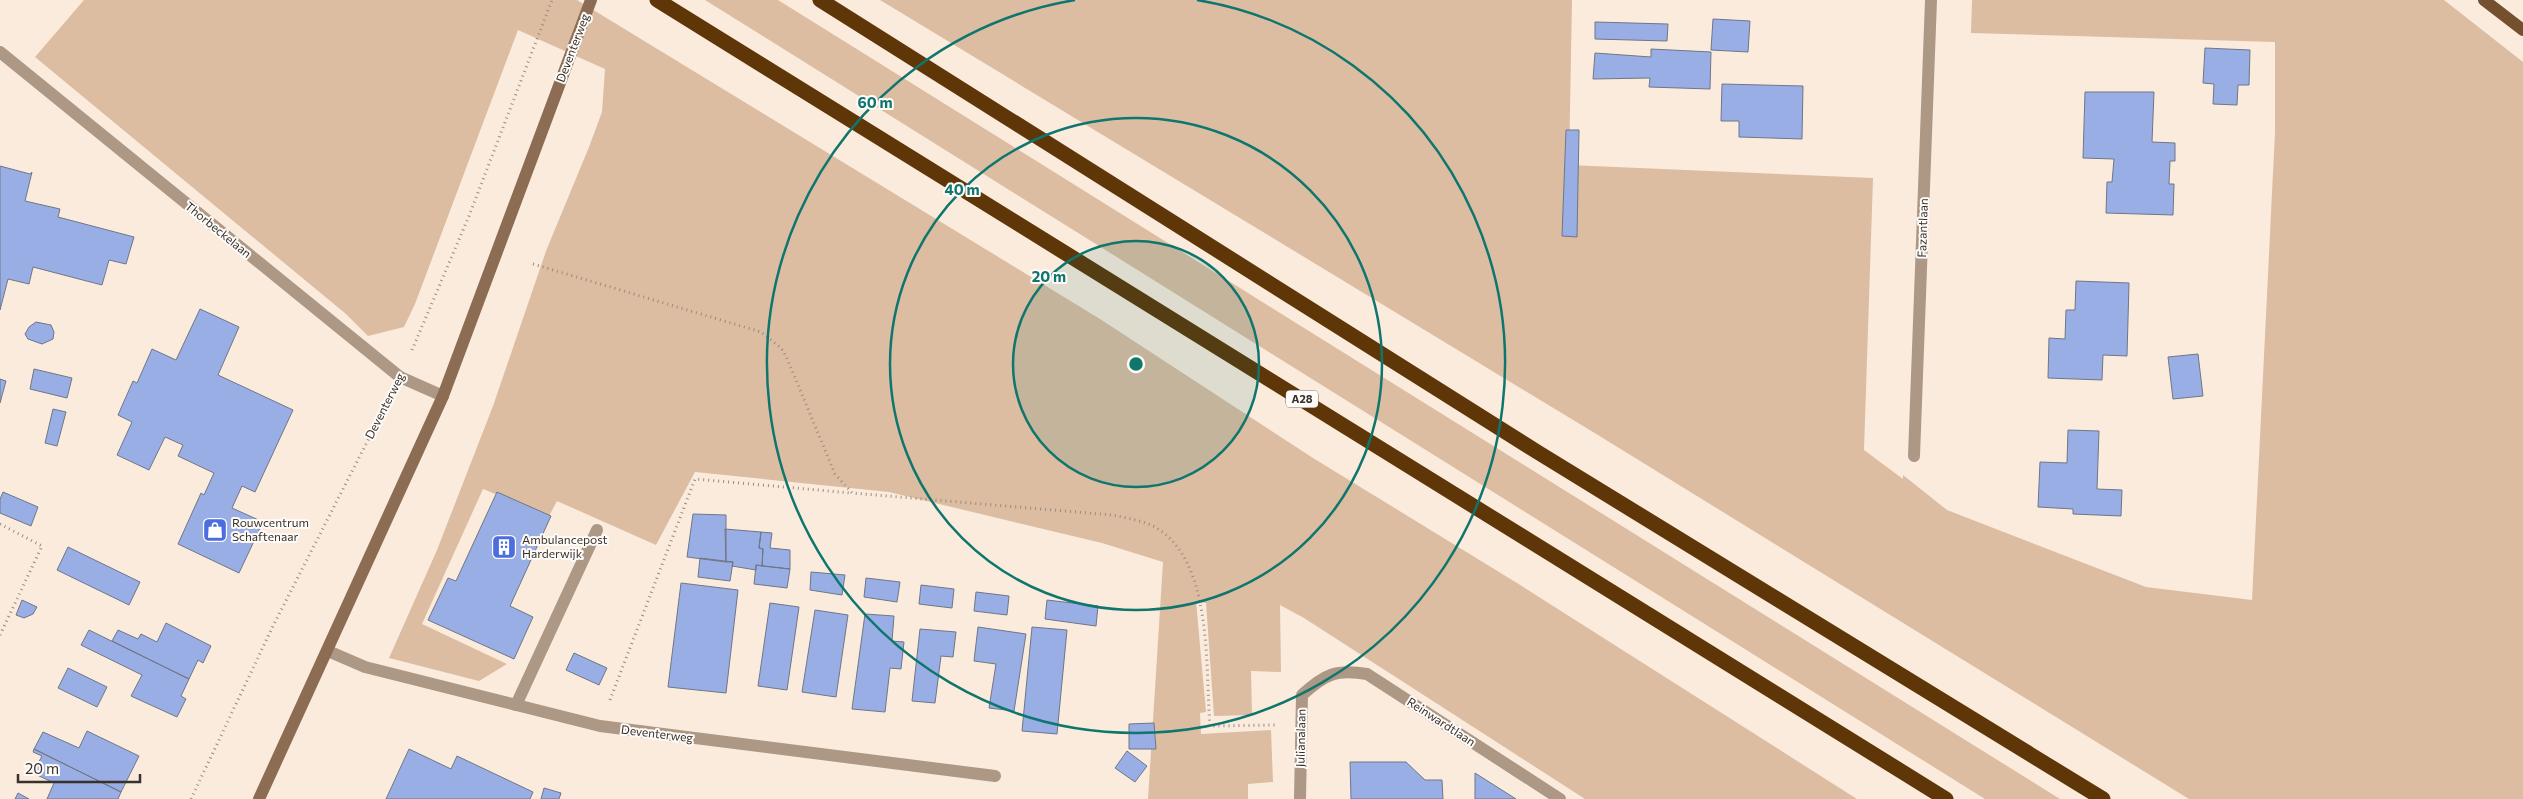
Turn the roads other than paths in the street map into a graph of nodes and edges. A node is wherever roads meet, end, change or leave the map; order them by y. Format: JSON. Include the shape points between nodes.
{"nodes":[{"id":1,"x":592,"y":0,"type":"edge"},
{"id":2,"x":657,"y":0,"type":"edge"},
{"id":3,"x":820,"y":0,"type":"edge"},
{"id":4,"x":1931,"y":0,"type":"edge"},
{"id":5,"x":2484,"y":0,"type":"edge"},
{"id":6,"x":2523,"y":30,"type":"edge"},
{"id":7,"x":0,"y":52,"type":"edge"},
{"id":8,"x":443,"y":396,"type":"junction"},
{"id":9,"x":1914,"y":456,"type":"dead end"},
{"id":10,"x":597,"y":530,"type":"dead end"},
{"id":11,"x":328,"y":651,"type":"junction"},
{"id":12,"x":1315,"y":683,"type":"joint"},
{"id":13,"x":516,"y":705,"type":"junction"},
{"id":14,"x":996,"y":776,"type":"dead end"},
{"id":15,"x":259,"y":799,"type":"edge"},
{"id":16,"x":1300,"y":799,"type":"edge"},
{"id":17,"x":1560,"y":799,"type":"edge"},
{"id":18,"x":1946,"y":799,"type":"edge"},
{"id":19,"x":2103,"y":799,"type":"edge"}],
"edges":[{"from":1,"to":8,"type":"main road","name":"Deventerweg"},
{"from":2,"to":18,"type":"highway","number":"A28"},
{"from":3,"to":19,"type":"highway","via":[[1539,453]]},
{"from":4,"to":9,"type":"street","name":"Fazantlaan"},
{"from":5,"to":6,"type":"main road"},
{"from":7,"to":8,"type":"street","name":"Thorbeckelaan","via":[[400,378]]},
{"from":8,"to":11,"type":"main road","name":"Deventerweg"},
{"from":10,"to":13,"type":"street"},
{"from":11,"to":13,"type":"street","name":"Deventerweg","via":[[365,667]]},
{"from":11,"to":15,"type":"main road","name":"Deventerweg"},
{"from":12,"to":16,"type":"street","name":"Julianalaan","via":[[1302,695]]},
{"from":12,"to":17,"type":"street","name":"Reinwardtlaan","via":[[1330,674],[1348,671],[1367,674]]},
{"from":13,"to":14,"type":"street","name":"Deventerweg","via":[[600,726]]}]}
